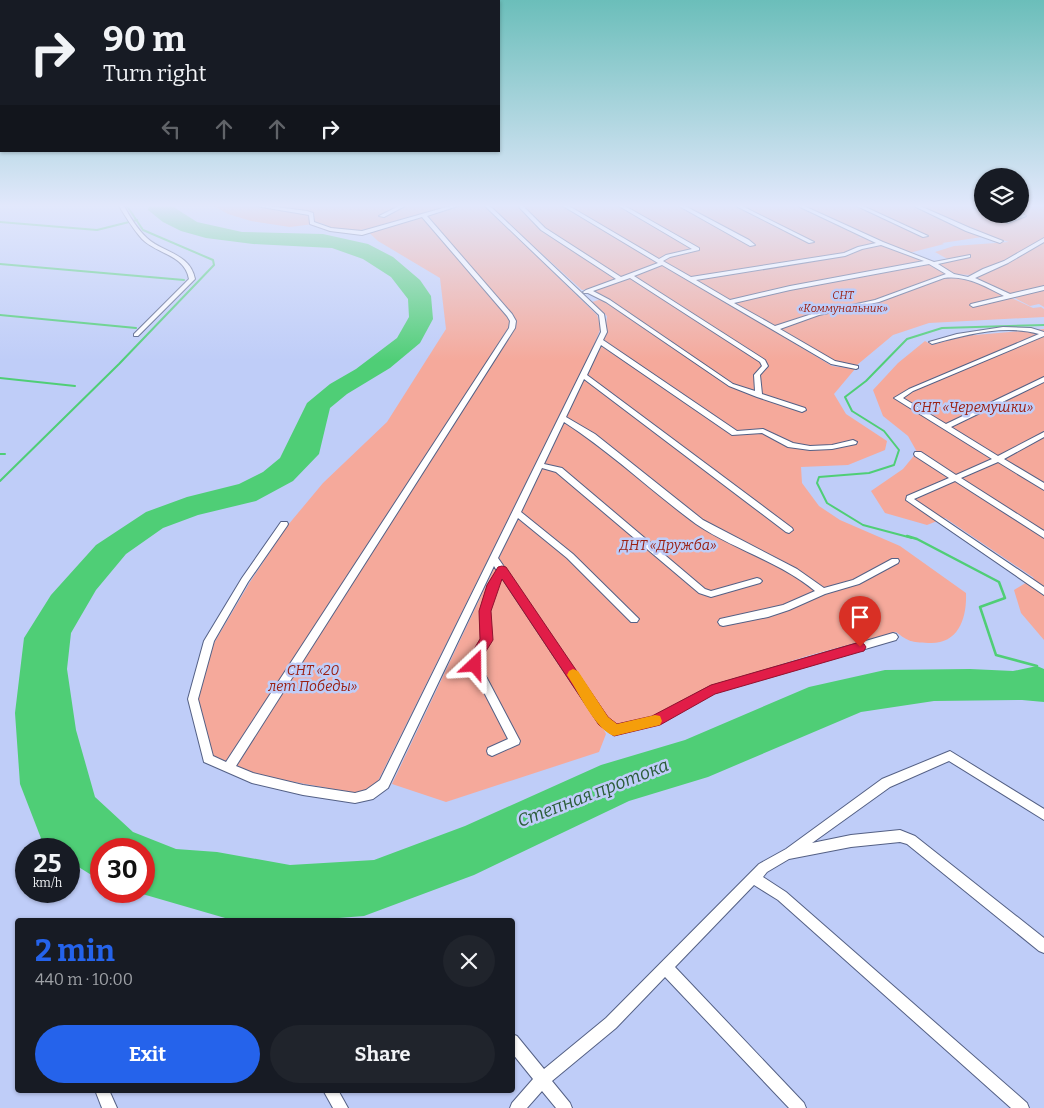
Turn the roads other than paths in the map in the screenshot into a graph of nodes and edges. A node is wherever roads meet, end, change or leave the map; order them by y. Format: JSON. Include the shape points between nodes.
{"nodes":[{"id":1,"x":175,"y":258,"type":"edge"},
{"id":2,"x":460,"y":258,"type":"edge"},
{"id":3,"x":540,"y":258,"type":"edge"},
{"id":4,"x":587,"y":258,"type":"edge"},
{"id":5,"x":654,"y":258,"type":"edge"},
{"id":6,"x":666,"y":258,"type":"edge"},
{"id":7,"x":821,"y":258,"type":"edge"},
{"id":8,"x":919,"y":258,"type":"edge"},
{"id":9,"x":959,"y":258,"type":"edge"},
{"id":10,"x":1013,"y":258,"type":"edge"},
{"id":11,"x":661,"y":262,"type":"junction"},
{"id":12,"x":932,"y":263,"type":"junction"},
{"id":13,"x":952,"y":275,"type":"junction"},
{"id":14,"x":631,"y":276,"type":"junction"},
{"id":15,"x":970,"y":278,"type":"junction"},
{"id":16,"x":621,"y":279,"type":"junction"},
{"id":17,"x":692,"y":279,"type":"junction"},
{"id":18,"x":1044,"y":288,"type":"edge"},
{"id":19,"x":588,"y":292,"type":"junction"},
{"id":20,"x":578,"y":294,"type":"junction"},
{"id":21,"x":1009,"y":296,"type":"junction"},
{"id":22,"x":730,"y":302,"type":"junction"},
{"id":23,"x":974,"y":305,"type":"dead end"},
{"id":24,"x":774,"y":329,"type":"junction"},
{"id":25,"x":1043,"y":333,"type":"edge"},
{"id":26,"x":136,"y":335,"type":"dead end"},
{"id":27,"x":600,"y":341,"type":"junction"},
{"id":28,"x":932,"y":342,"type":"dead end"},
{"id":29,"x":856,"y":367,"type":"dead end"},
{"id":30,"x":583,"y":375,"type":"junction"},
{"id":31,"x":1044,"y":379,"type":"edge"},
{"id":32,"x":759,"y":396,"type":"junction"},
{"id":33,"x":802,"y":410,"type":"dead end"},
{"id":34,"x":562,"y":417,"type":"junction"},
{"id":35,"x":945,"y":427,"type":"junction"},
{"id":36,"x":1044,"y":434,"type":"edge"},
{"id":37,"x":853,"y":442,"type":"dead end"},
{"id":38,"x":918,"y":454,"type":"dead end"},
{"id":39,"x":998,"y":459,"type":"junction"},
{"id":40,"x":539,"y":465,"type":"junction"},
{"id":41,"x":954,"y":477,"type":"junction"},
{"id":42,"x":1044,"y":486,"type":"edge"},
{"id":43,"x":516,"y":512,"type":"junction"},
{"id":44,"x":284,"y":524,"type":"dead end"},
{"id":45,"x":789,"y":530,"type":"dead end"},
{"id":46,"x":1044,"y":535,"type":"edge"},
{"id":47,"x":494,"y":559,"type":"junction"},
{"id":48,"x":895,"y":562,"type":"dead end"},
{"id":49,"x":502,"y":570,"type":"junction"},
{"id":50,"x":757,"y":581,"type":"dead end"},
{"id":51,"x":822,"y":592,"type":"junction"},
{"id":52,"x":1044,"y":592,"type":"edge"},
{"id":53,"x":634,"y":619,"type":"dead end"},
{"id":54,"x":723,"y":622,"type":"dead end"},
{"id":55,"x":893,"y":637,"type":"dead end"},
{"id":56,"x":492,"y":751,"type":"dead end"},
{"id":57,"x":229,"y":767,"type":"junction"},
{"id":58,"x":1044,"y":815,"type":"edge"},
{"id":59,"x":787,"y":854,"type":"junction"},
{"id":60,"x":754,"y":878,"type":"junction"},
{"id":61,"x":1044,"y":946,"type":"edge"},
{"id":62,"x":666,"y":968,"type":"junction"},
{"id":63,"x":515,"y":1045,"type":"edge"},
{"id":64,"x":543,"y":1079,"type":"junction"},
{"id":65,"x":103,"y":1093,"type":"edge"},
{"id":66,"x":332,"y":1093,"type":"edge"},
{"id":67,"x":110,"y":1108,"type":"edge"},
{"id":68,"x":340,"y":1108,"type":"edge"},
{"id":69,"x":517,"y":1108,"type":"edge"},
{"id":70,"x":565,"y":1108,"type":"edge"},
{"id":71,"x":799,"y":1108,"type":"edge"},
{"id":72,"x":1022,"y":1108,"type":"edge"}],
"edges":[{"from":1,"to":26,"type":"street","via":[[192,274],[192,280]]},
{"from":2,"to":57,"type":"street","via":[[510,315],[512,328]]},
{"from":3,"to":20,"type":"street"},
{"from":4,"to":16,"type":"street"},
{"from":5,"to":11,"type":"street"},
{"from":6,"to":11,"type":"street"},
{"from":7,"to":17,"type":"street"},
{"from":8,"to":12,"type":"street"},
{"from":9,"to":12,"type":"street"},
{"from":10,"to":15,"type":"street"},
{"from":11,"to":14,"type":"street"},
{"from":11,"to":17,"type":"street"},
{"from":12,"to":13,"type":"street"},
{"from":12,"to":22,"type":"street"},
{"from":13,"to":15,"type":"street"},
{"from":13,"to":24,"type":"street","via":[[877,302],[817,314]]},
{"from":14,"to":16,"type":"street"},
{"from":14,"to":32,"type":"street","via":[[763,361],[765,366],[757,375]]},
{"from":15,"to":21,"type":"street"},
{"from":16,"to":19,"type":"street"},
{"from":17,"to":22,"type":"street"},
{"from":18,"to":21,"type":"street"},
{"from":19,"to":20,"type":"street"},
{"from":19,"to":32,"type":"street","via":[[732,385]]},
{"from":20,"to":27,"type":"street","via":[[602,315],[604,332]]},
{"from":21,"to":23,"type":"street"},
{"from":22,"to":24,"type":"street"},
{"from":24,"to":29,"type":"street","via":[[833,364]]},
{"from":25,"to":28,"type":"street","via":[[1031,328],[961,334]]},
{"from":25,"to":35,"type":"street","via":[[898,398]]},
{"from":27,"to":30,"type":"street"},
{"from":27,"to":37,"type":"street","via":[[735,433],[763,431],[791,444],[810,448]]},
{"from":30,"to":34,"type":"street"},
{"from":30,"to":45,"type":"street"},
{"from":31,"to":35,"type":"street"},
{"from":32,"to":33,"type":"street"},
{"from":34,"to":40,"type":"street"},
{"from":34,"to":51,"type":"street","via":[[592,436],[700,522],[776,562]]},
{"from":35,"to":39,"type":"street"},
{"from":36,"to":39,"type":"street"},
{"from":38,"to":41,"type":"street"},
{"from":39,"to":41,"type":"street"},
{"from":39,"to":42,"type":"street"},
{"from":40,"to":43,"type":"street"},
{"from":40,"to":50,"type":"street","via":[[559,470],[702,591],[711,594]]},
{"from":41,"to":46,"type":"street"},
{"from":41,"to":52,"type":"street","via":[[910,500]]},
{"from":43,"to":47,"type":"street"},
{"from":43,"to":53,"type":"street","via":[[570,556]]},
{"from":44,"to":57,"type":"street","via":[[245,580],[209,641],[193,699],[208,759]]},
{"from":47,"to":49,"type":"street"},
{"from":47,"to":57,"type":"street","via":[[384,784],[369,795],[355,798],[252,778]]},
{"from":48,"to":51,"type":"street","via":[[856,582]]},
{"from":49,"to":55,"type":"street","via":[[604,721],[614,730],[655,721],[711,690]]},
{"from":49,"to":56,"type":"street","via":[[493,585],[485,611],[486,640],[475,665],[515,741]]},
{"from":51,"to":54,"type":"street","via":[[768,614]]},
{"from":58,"to":59,"type":"street","via":[[950,756],[886,783]]},
{"from":59,"to":60,"type":"street","via":[[769,863]]},
{"from":59,"to":61,"type":"street","via":[[851,841],[900,836],[911,840]]},
{"from":60,"to":62,"type":"street"},
{"from":60,"to":72,"type":"street","via":[[782,896]]},
{"from":62,"to":64,"type":"street","via":[[611,1023]]},
{"from":62,"to":71,"type":"street"},
{"from":63,"to":64,"type":"street"},
{"from":64,"to":69,"type":"street"},
{"from":64,"to":70,"type":"street"},
{"from":65,"to":67,"type":"street"},
{"from":66,"to":68,"type":"street"}]}
